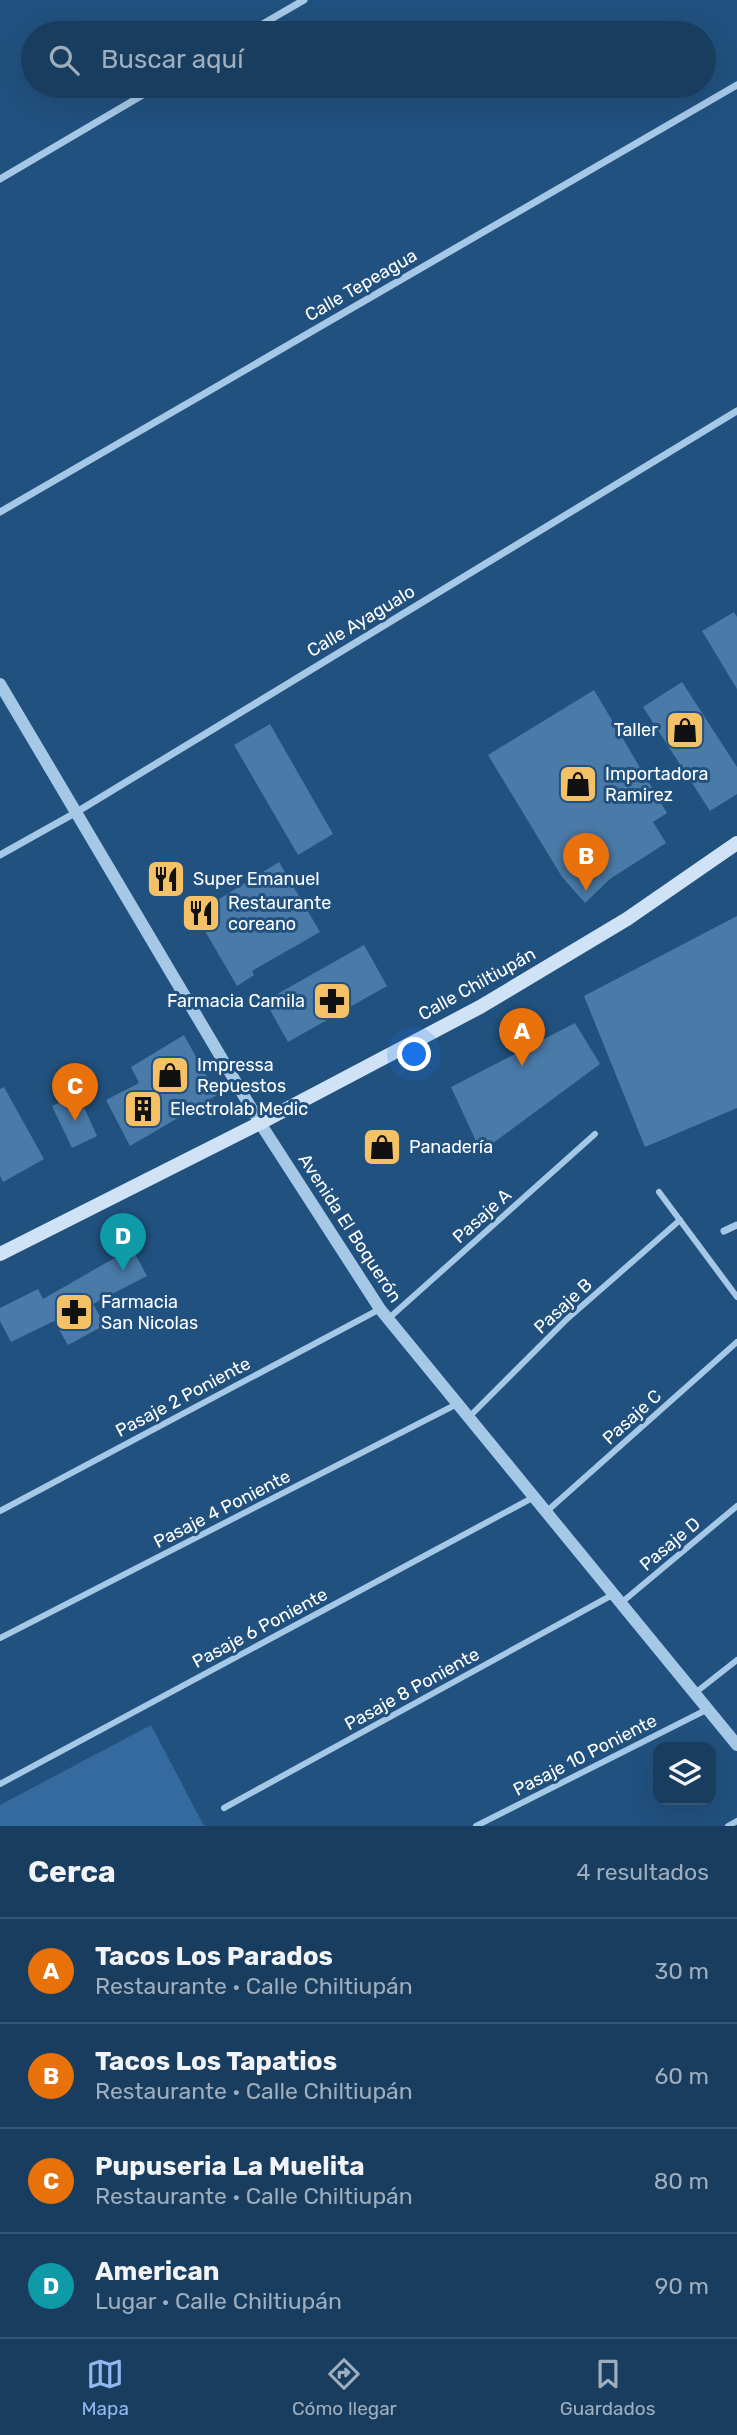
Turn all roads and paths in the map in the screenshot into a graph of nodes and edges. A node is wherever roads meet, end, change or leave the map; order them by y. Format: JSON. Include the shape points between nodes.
{"nodes":[{"id":1,"x":304,"y":0,"type":"edge"},
{"id":2,"x":268,"y":21,"type":"edge"},
{"id":3,"x":737,"y":85,"type":"edge"},
{"id":4,"x":716,"y":97,"type":"edge"},
{"id":5,"x":138,"y":98,"type":"edge"},
{"id":6,"x":715,"y":98,"type":"edge"},
{"id":7,"x":0,"y":179,"type":"edge"},
{"id":8,"x":737,"y":411,"type":"edge"},
{"id":9,"x":0,"y":512,"type":"edge"},
{"id":10,"x":0,"y":684,"type":"edge"},
{"id":11,"x":75,"y":813,"type":"junction"},
{"id":12,"x":737,"y":843,"type":"edge"},
{"id":13,"x":0,"y":855,"type":"edge"},
{"id":14,"x":260,"y":1123,"type":"junction"},
{"id":15,"x":595,"y":1134,"type":"dead end"},
{"id":16,"x":659,"y":1192,"type":"dead end"},
{"id":17,"x":680,"y":1220,"type":"junction"},
{"id":18,"x":737,"y":1225,"type":"edge"},
{"id":19,"x":724,"y":1231,"type":"dead end"},
{"id":20,"x":0,"y":1254,"type":"edge"},
{"id":21,"x":737,"y":1297,"type":"edge"},
{"id":22,"x":384,"y":1314,"type":"junction"},
{"id":23,"x":737,"y":1342,"type":"edge"},
{"id":24,"x":457,"y":1404,"type":"junction"},
{"id":25,"x":469,"y":1417,"type":"junction"},
{"id":26,"x":534,"y":1497,"type":"junction"},
{"id":27,"x":737,"y":1506,"type":"edge"},
{"id":28,"x":0,"y":1511,"type":"edge"},
{"id":29,"x":547,"y":1512,"type":"junction"},
{"id":30,"x":618,"y":1599,"type":"junction"},
{"id":31,"x":0,"y":1638,"type":"edge"},
{"id":32,"x":737,"y":1660,"type":"edge"},
{"id":33,"x":695,"y":1693,"type":"junction"},
{"id":34,"x":708,"y":1709,"type":"junction"},
{"id":35,"x":737,"y":1745,"type":"edge"},
{"id":36,"x":0,"y":1784,"type":"edge"},
{"id":37,"x":224,"y":1808,"type":"dead end"},
{"id":38,"x":737,"y":1821,"type":"edge"},
{"id":39,"x":476,"y":1826,"type":"edge"},
{"id":40,"x":728,"y":1826,"type":"edge"}],
"edges":[{"from":1,"to":2,"type":"street"},
{"from":3,"to":4,"type":"street","name":"Calle Tepeagua"},
{"from":5,"to":7,"type":"street"},
{"from":6,"to":9,"type":"street","name":"Calle Tepeagua"},
{"from":8,"to":11,"type":"street","name":"Calle Ayagualo"},
{"from":10,"to":11,"type":"street","name":"Avenida El Boquerón"},
{"from":11,"to":13,"type":"street","name":"Calle Ayagualo"},
{"from":11,"to":14,"type":"street","name":"Avenida El Boquerón"},
{"from":12,"to":14,"type":"main road","name":"Calle Chiltiupán","via":[[627,919],[491,1000]]},
{"from":14,"to":20,"type":"main road","name":"Calle Chiltiupán"},
{"from":14,"to":22,"type":"street","name":"Avenida El Boquerón"},
{"from":15,"to":22,"type":"street","name":"Pasaje A"},
{"from":16,"to":17,"type":"street"},
{"from":17,"to":21,"type":"street"},
{"from":17,"to":25,"type":"street","name":"Pasaje B","via":[[567,1319]]},
{"from":18,"to":19,"type":"street"},
{"from":22,"to":24,"type":"street","name":"Avenida El Boquerón"},
{"from":22,"to":28,"type":"street","name":"Pasaje 2 Poniente"},
{"from":23,"to":29,"type":"street","name":"Pasaje C"},
{"from":24,"to":25,"type":"street","name":"Avenida El Boquerón"},
{"from":24,"to":31,"type":"street","name":"Pasaje 4 Poniente"},
{"from":25,"to":26,"type":"street","name":"Avenida El Boquerón"},
{"from":26,"to":29,"type":"street","name":"Avenida El Boquerón"},
{"from":26,"to":36,"type":"street","name":"Pasaje 6 Poniente"},
{"from":27,"to":30,"type":"street","name":"Pasaje D"},
{"from":29,"to":30,"type":"street","name":"Avenida El Boquerón"},
{"from":30,"to":33,"type":"street","name":"Avenida El Boquerón"},
{"from":30,"to":37,"type":"street","name":"Pasaje 8 Poniente"},
{"from":32,"to":33,"type":"street"},
{"from":33,"to":34,"type":"street","name":"Avenida El Boquerón"},
{"from":34,"to":35,"type":"street","name":"Avenida El Boquerón"},
{"from":34,"to":39,"type":"street","name":"Pasaje 10 Poniente"},
{"from":38,"to":40,"type":"street"}]}
